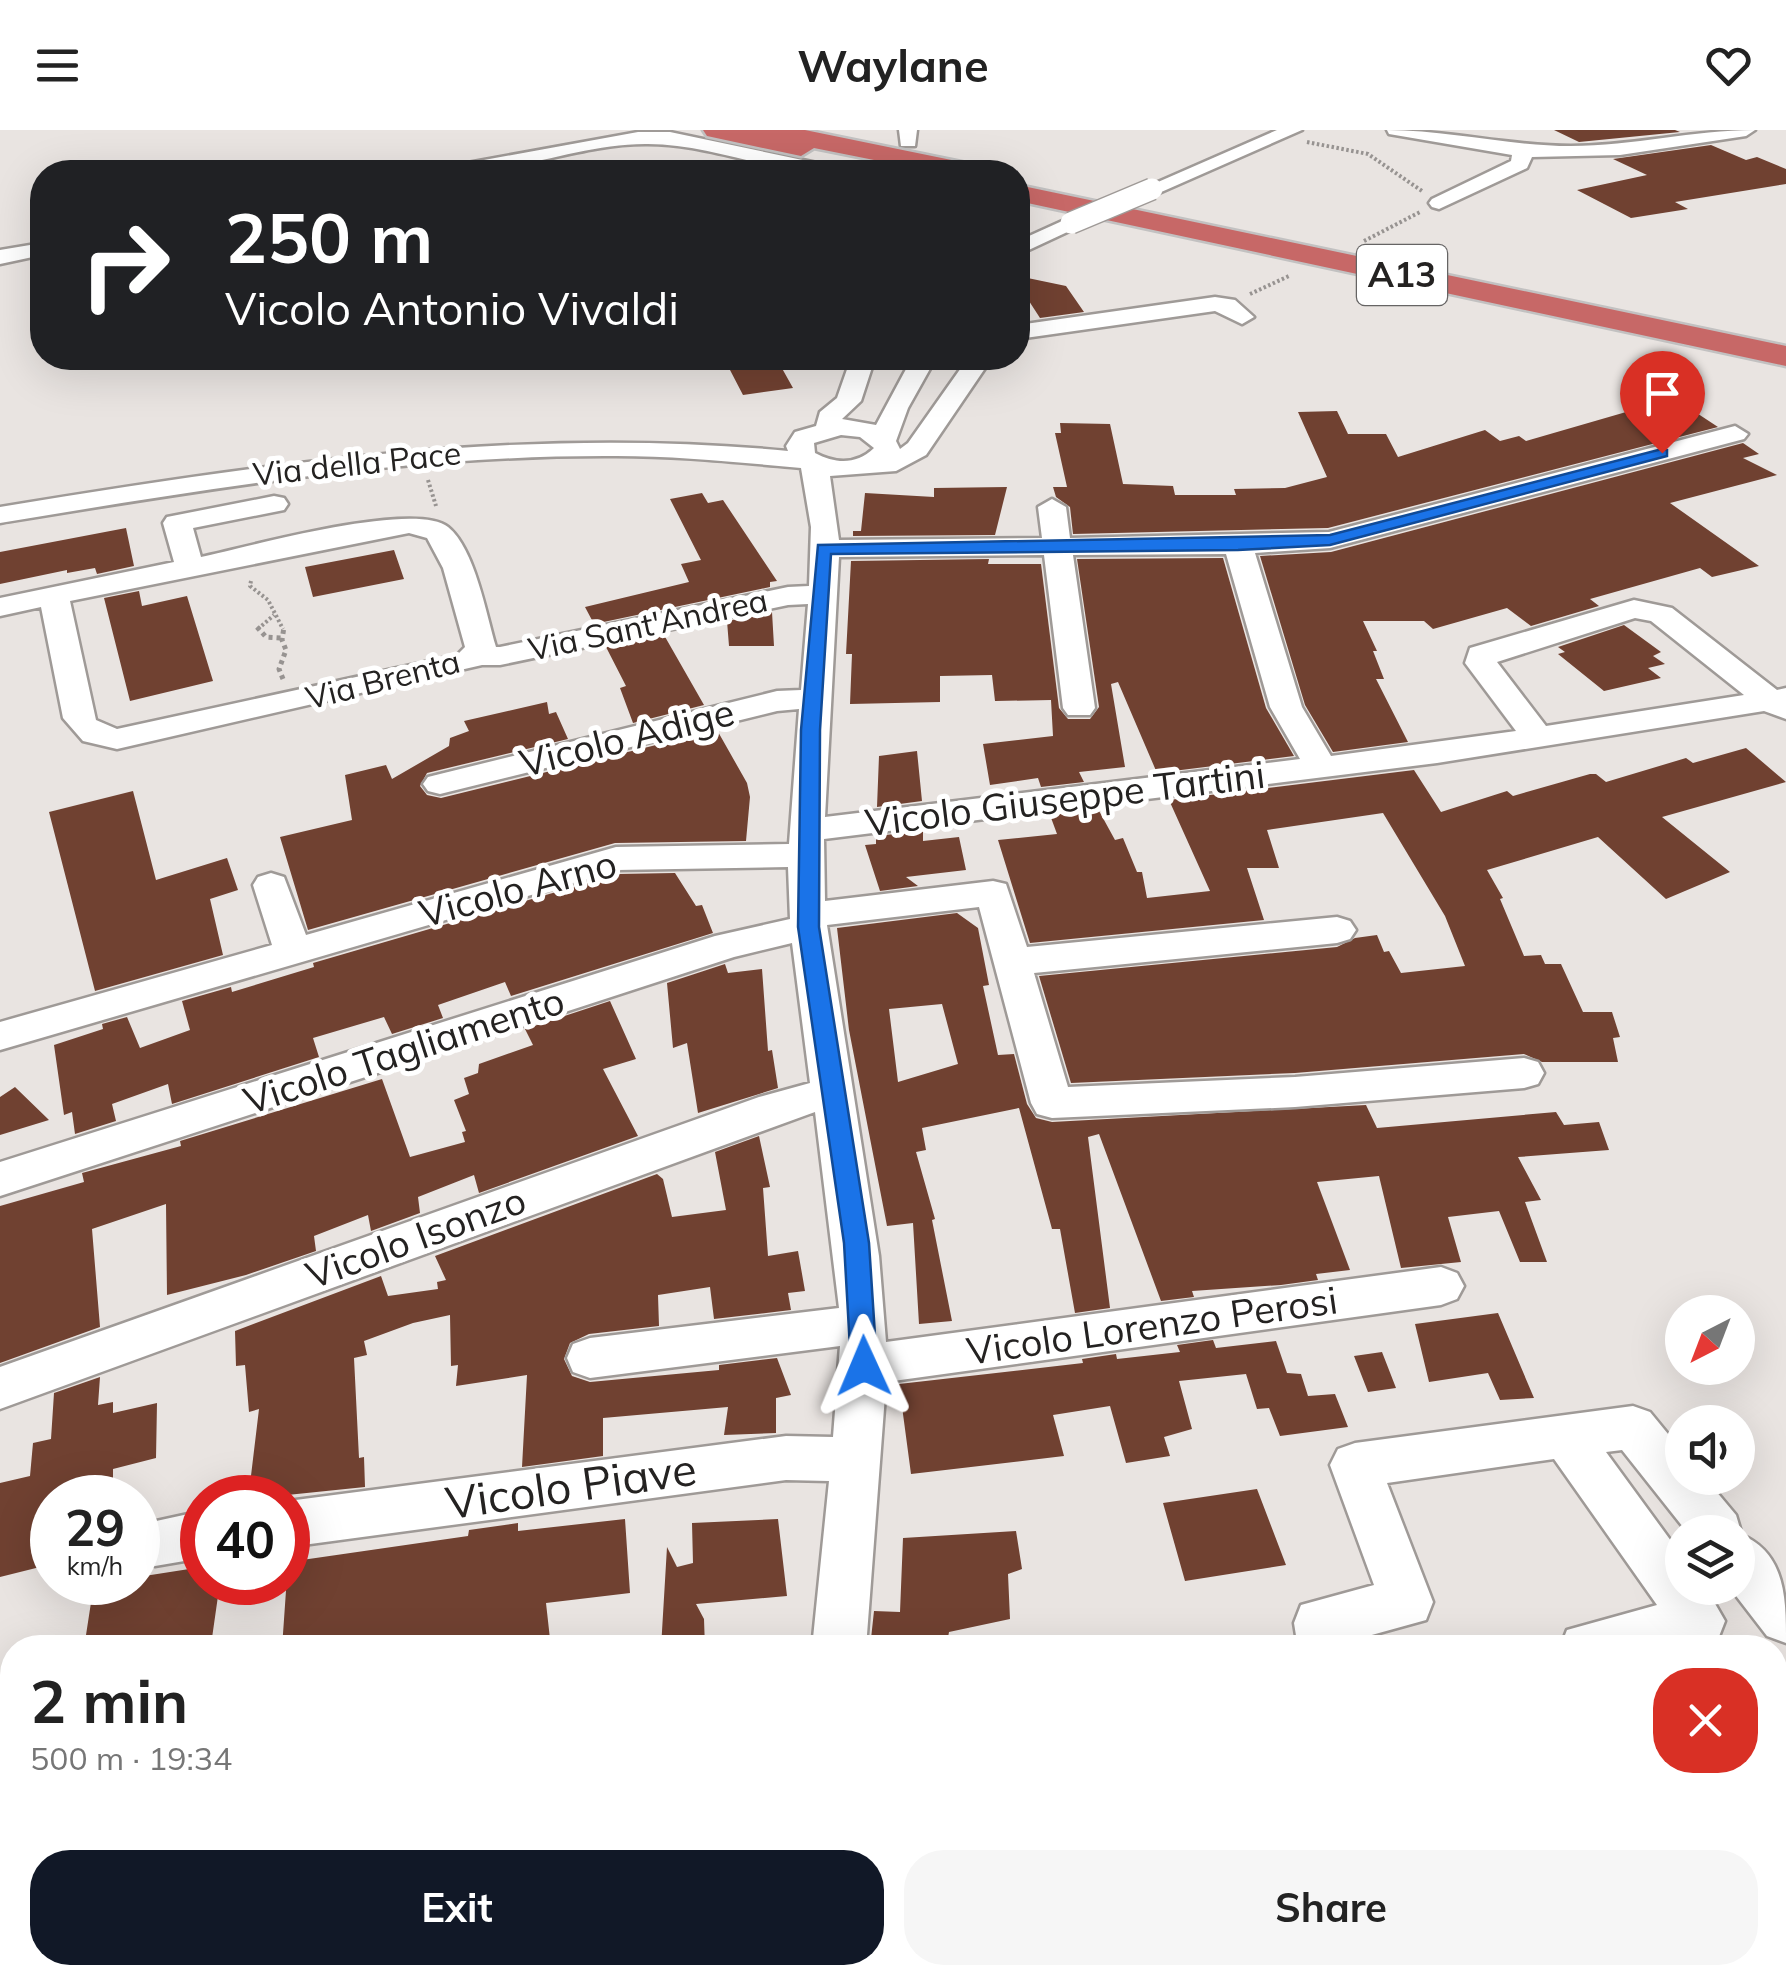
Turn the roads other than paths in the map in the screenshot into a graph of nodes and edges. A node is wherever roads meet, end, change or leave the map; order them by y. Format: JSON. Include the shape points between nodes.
{"nodes":[{"id":1,"x":716,"y":130,"type":"edge"},
{"id":2,"x":766,"y":130,"type":"edge"},
{"id":3,"x":1396,"y":130,"type":"edge"},
{"id":4,"x":1746,"y":130,"type":"edge"},
{"id":5,"x":1299,"y":136,"type":"edge"},
{"id":6,"x":1523,"y":151,"type":"junction"},
{"id":7,"x":517,"y":160,"type":"edge"},
{"id":8,"x":774,"y":160,"type":"edge"},
{"id":9,"x":861,"y":160,"type":"edge"},
{"id":10,"x":912,"y":160,"type":"edge"},
{"id":11,"x":1030,"y":185,"type":"edge"},
{"id":12,"x":1030,"y":196,"type":"edge"},
{"id":13,"x":1439,"y":204,"type":"road end"},
{"id":14,"x":1030,"y":243,"type":"edge"},
{"id":15,"x":30,"y":251,"type":"edge"},
{"id":16,"x":0,"y":257,"type":"edge"},
{"id":17,"x":1234,"y":311,"type":"road end"},
{"id":18,"x":1030,"y":331,"type":"edge"},
{"id":19,"x":1786,"y":343,"type":"edge"},
{"id":20,"x":1786,"y":356,"type":"edge"},
{"id":21,"x":859,"y":370,"type":"edge"},
{"id":22,"x":917,"y":370,"type":"edge"},
{"id":23,"x":972,"y":370,"type":"edge"},
{"id":24,"x":1736,"y":434,"type":"dead end"},
{"id":25,"x":838,"y":454,"type":"junction"},
{"id":26,"x":1052,"y":507,"type":"dead end"},
{"id":27,"x":0,"y":515,"type":"edge"},
{"id":28,"x":1238,"y":545,"type":"junction"},
{"id":29,"x":1058,"y":547,"type":"junction"},
{"id":30,"x":824,"y":549,"type":"junction"},
{"id":31,"x":257,"y":554,"type":"junction"},
{"id":32,"x":190,"y":568,"type":"junction"},
{"id":33,"x":822,"y":595,"type":"junction"},
{"id":34,"x":54,"y":596,"type":"junction"},
{"id":35,"x":0,"y":607,"type":"edge"},
{"id":36,"x":475,"y":656,"type":"junction"},
{"id":37,"x":815,"y":699,"type":"junction"},
{"id":38,"x":1780,"y":703,"type":"edge"},
{"id":39,"x":1079,"y":708,"type":"dead end"},
{"id":40,"x":1538,"y":738,"type":"junction"},
{"id":41,"x":1322,"y":768,"type":"junction"},
{"id":42,"x":440,"y":784,"type":"dead end"},
{"id":43,"x":807,"y":842,"type":"junction"},
{"id":44,"x":271,"y":886,"type":"dead end"},
{"id":45,"x":809,"y":921,"type":"junction"},
{"id":46,"x":1338,"y":930,"type":"dead end"},
{"id":47,"x":293,"y":951,"type":"junction"},
{"id":48,"x":1012,"y":962,"type":"junction"},
{"id":49,"x":0,"y":1036,"type":"edge"},
{"id":50,"x":1524,"y":1074,"type":"dead end"},
{"id":51,"x":833,"y":1092,"type":"junction"},
{"id":52,"x":0,"y":1179,"type":"edge"},
{"id":53,"x":1441,"y":1286,"type":"dead end"},
{"id":54,"x":864,"y":1345,"type":"junction"},
{"id":55,"x":590,"y":1358,"type":"dead end"},
{"id":56,"x":0,"y":1388,"type":"edge"},
{"id":57,"x":1565,"y":1436,"type":"junction"},
{"id":58,"x":855,"y":1460,"type":"junction"},
{"id":59,"x":1704,"y":1515,"type":"edge"},
{"id":60,"x":310,"y":1521,"type":"edge"},
{"id":61,"x":1755,"y":1579,"type":"edge"},
{"id":62,"x":1786,"y":1618,"type":"edge"},
{"id":63,"x":840,"y":1635,"type":"edge"},
{"id":64,"x":1322,"y":1635,"type":"edge"},
{"id":65,"x":1640,"y":1635,"type":"edge"}],
"edges":[{"from":1,"to":9,"type":"highway"},
{"from":2,"to":10,"type":"highway"},
{"from":3,"to":6,"type":"street"},
{"from":4,"to":6,"type":"street","via":[[1602,151]]},
{"from":5,"to":14,"type":"street","bridge":true,"via":[[1152,189]]},
{"from":6,"to":13,"type":"street","via":[[1520,164],[1498,178]]},
{"from":7,"to":8,"type":"street","via":[[670,138]]},
{"from":11,"to":19,"type":"highway","number":"A13"},
{"from":12,"to":20,"type":"highway","number":"A13"},
{"from":15,"to":16,"type":"street"},
{"from":17,"to":18,"type":"street"},
{"from":21,"to":25,"type":"street","via":[[848,401],[829,417]]},
{"from":22,"to":25,"type":"street","name":"Via Sant'Andrea","via":[[895,408]]},
{"from":23,"to":25,"type":"street","via":[[916,449],[896,463]]},
{"from":24,"to":28,"type":"street","via":[[1330,540]]},
{"from":25,"to":27,"type":"street","name":"Via della Pace","via":[[717,453],[629,437],[343,461]]},
{"from":25,"to":30,"type":"street","name":"Via Sant'Andrea"},
{"from":26,"to":29,"type":"street"},
{"from":28,"to":29,"type":"street"},
{"from":28,"to":41,"type":"street","via":[[1286,707]]},
{"from":29,"to":30,"type":"street"},
{"from":29,"to":39,"type":"street"},
{"from":30,"to":33,"type":"street","name":"Via Sant'Andrea"},
{"from":31,"to":32,"type":"street"},
{"from":31,"to":32,"type":"street","via":[[261,507],[177,523]]},
{"from":31,"to":36,"type":"street","name":"Via Brenta","via":[[391,526],[435,530],[448,544],[482,649]]},
{"from":32,"to":34,"type":"street"},
{"from":33,"to":36,"type":"street","name":"Via Sant'Andrea"},
{"from":33,"to":37,"type":"street","name":"Via Sant'Andrea"},
{"from":34,"to":35,"type":"street"},
{"from":34,"to":36,"type":"street","name":"Via Brenta","via":[[79,718],[84,729],[118,739]]},
{"from":37,"to":42,"type":"street","name":"Vicolo Adige","via":[[777,701]]},
{"from":37,"to":43,"type":"street","name":"Via Sant'Andrea"},
{"from":38,"to":40,"type":"street","name":"Vicolo Giuseppe Tartini"},
{"from":38,"to":40,"type":"street","via":[[1661,614],[1634,609],[1481,654],[1481,663]]},
{"from":40,"to":41,"type":"street","name":"Vicolo Giuseppe Tartini"},
{"from":41,"to":43,"type":"street","name":"Vicolo Giuseppe Tartini"},
{"from":43,"to":45,"type":"street","name":"Via Sant'Andrea"},
{"from":43,"to":47,"type":"street","name":"Vicolo Arno","via":[[616,859]]},
{"from":44,"to":47,"type":"street"},
{"from":45,"to":48,"type":"street","name":"Vicolo Tagliamento","via":[[993,893]]},
{"from":45,"to":51,"type":"street","name":"Via Sant'Andrea"},
{"from":45,"to":52,"type":"street","name":"Vicolo Tagliamento"},
{"from":46,"to":48,"type":"street"},
{"from":47,"to":49,"type":"street","name":"Vicolo Arno"},
{"from":48,"to":50,"type":"street","via":[[1052,1104]]},
{"from":51,"to":54,"type":"street","name":"Via Sant'Andrea","via":[[857,1243]]},
{"from":51,"to":56,"type":"street","name":"Vicolo Isonzo"},
{"from":53,"to":54,"type":"street","name":"Vicolo Lorenzo Perosi"},
{"from":54,"to":55,"type":"street","name":"Vicolo Lorenzo Perosi"},
{"from":54,"to":58,"type":"street","name":"Via Sant'Andrea"},
{"from":57,"to":59,"type":"street","via":[[1633,1426]]},
{"from":57,"to":64,"type":"street","via":[[1356,1465],[1407,1602],[1320,1623]]},
{"from":57,"to":65,"type":"street","via":[[1699,1621]]},
{"from":58,"to":60,"type":"street","name":"Vicolo Piave","via":[[786,1458]]},
{"from":58,"to":63,"type":"street","name":"Via Sant'Andrea"},
{"from":61,"to":62,"type":"street"}]}
